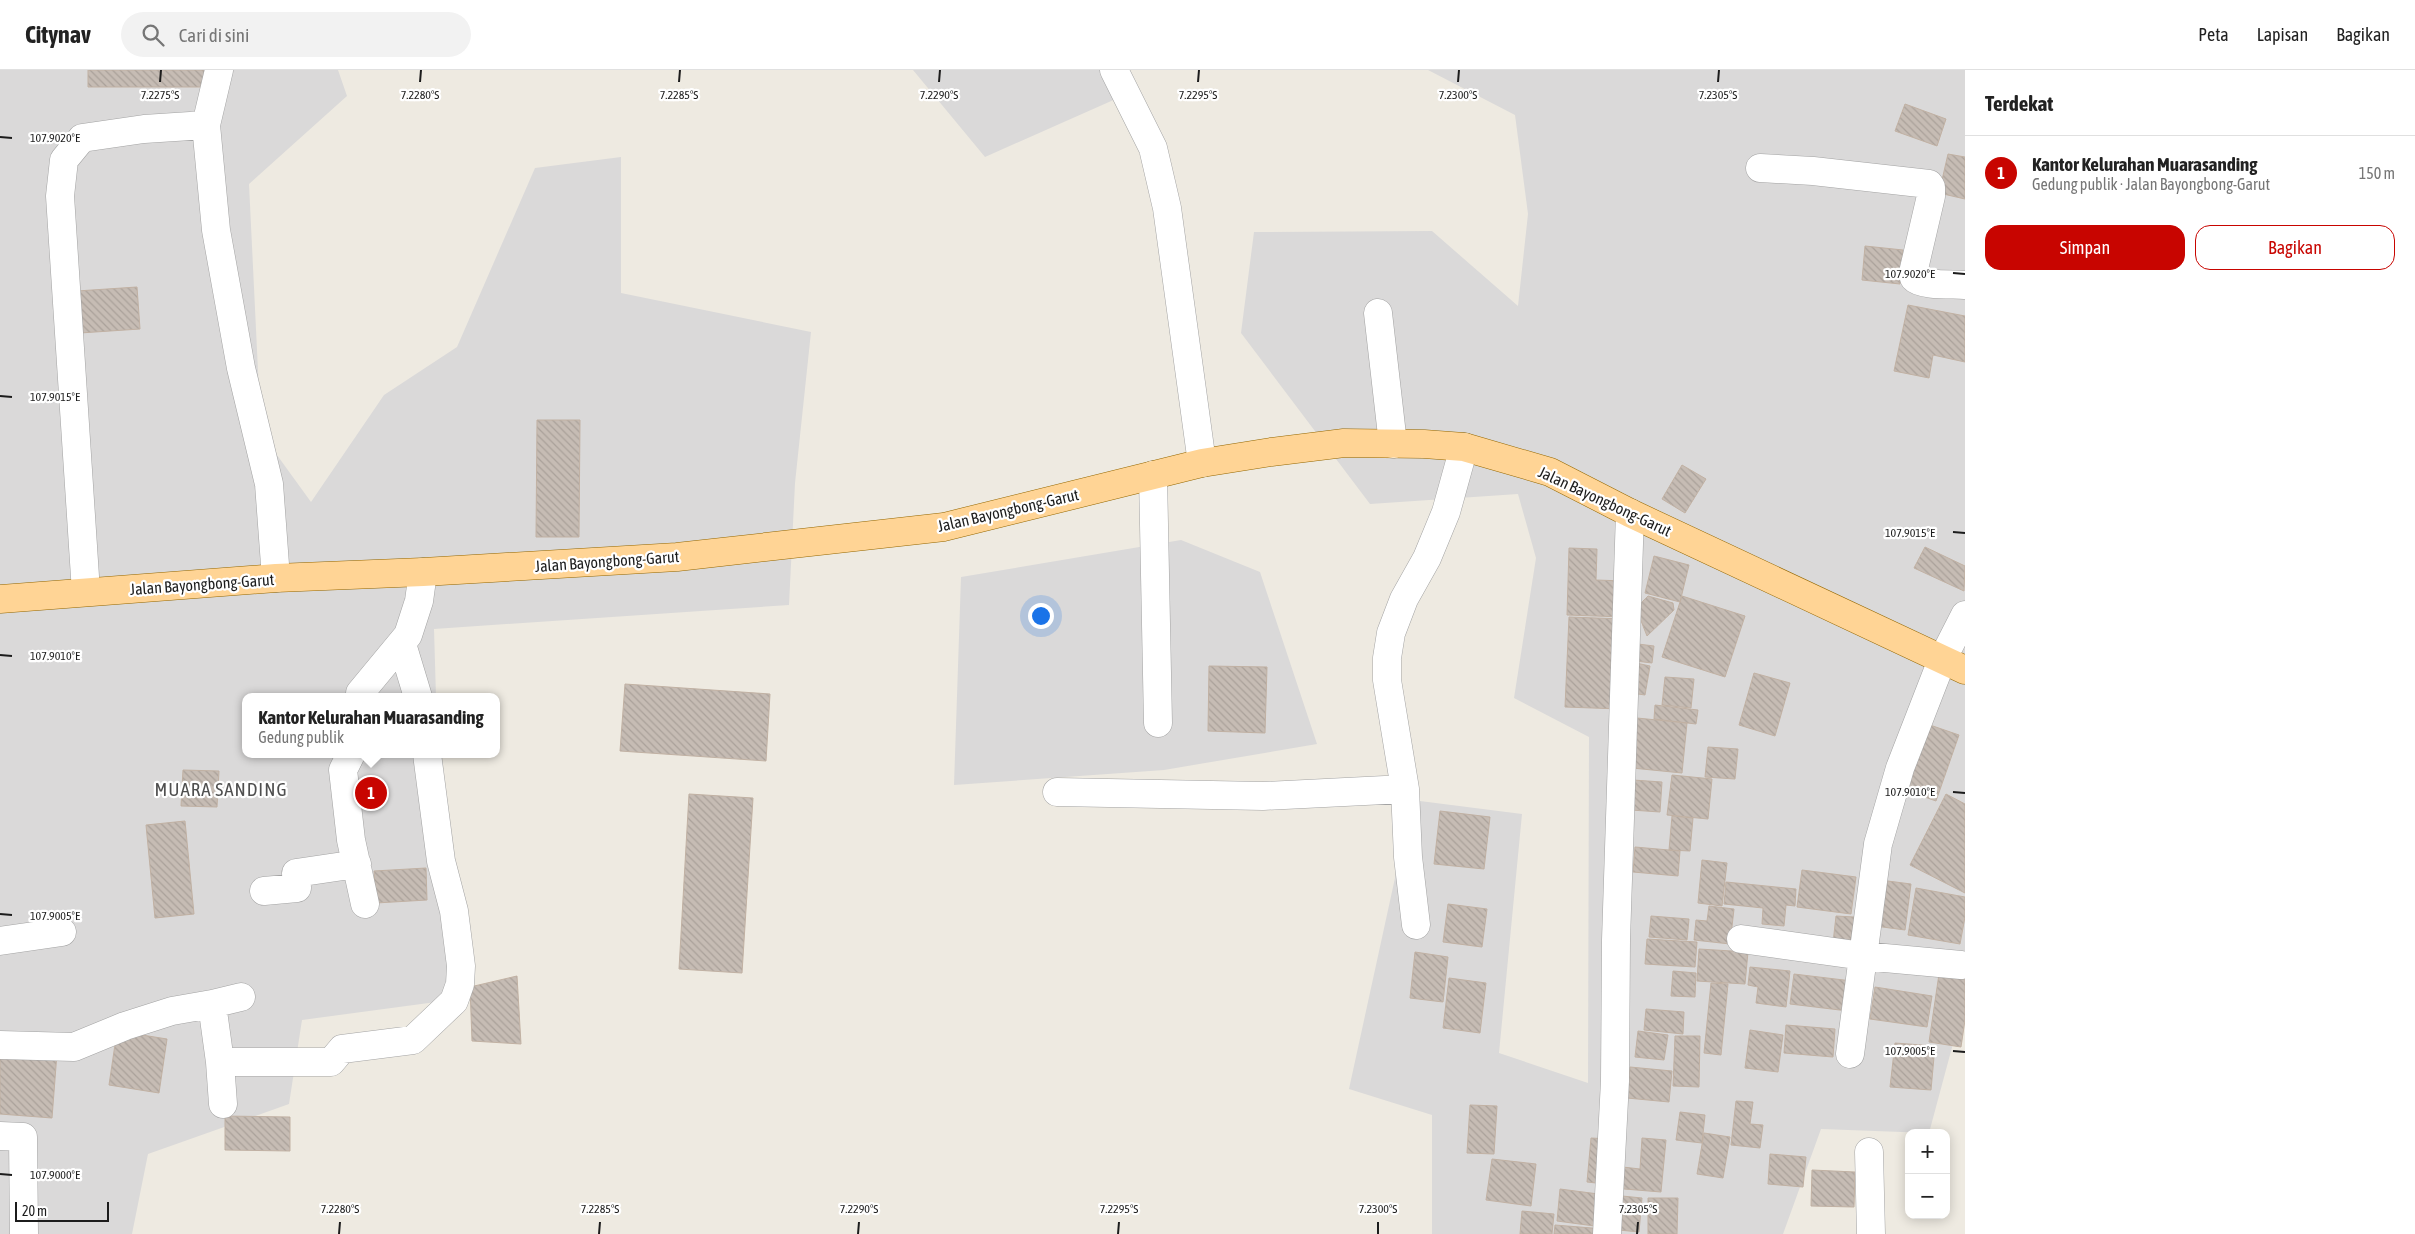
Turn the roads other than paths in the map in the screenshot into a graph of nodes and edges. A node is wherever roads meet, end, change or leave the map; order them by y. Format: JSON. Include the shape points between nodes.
{"nodes":[{"id":1,"x":219,"y":70,"type":"edge"},
{"id":2,"x":1114,"y":70,"type":"edge"},
{"id":3,"x":206,"y":125,"type":"junction"},
{"id":4,"x":1760,"y":168,"type":"dead end"},
{"id":5,"x":1965,"y":285,"type":"edge"},
{"id":6,"x":1378,"y":313,"type":"dead end"},
{"id":7,"x":1393,"y":444,"type":"junction"},
{"id":8,"x":1464,"y":447,"type":"junction"},
{"id":9,"x":1202,"y":463,"type":"junction"},
{"id":10,"x":1153,"y":475,"type":"junction"},
{"id":11,"x":1630,"y":512,"type":"junction"},
{"id":12,"x":423,"y":572,"type":"junction"},
{"id":13,"x":276,"y":578,"type":"junction"},
{"id":14,"x":86,"y":592,"type":"junction"},
{"id":15,"x":0,"y":599,"type":"edge"},
{"id":16,"x":1965,"y":615,"type":"edge"},
{"id":17,"x":402,"y":644,"type":"junction"},
{"id":18,"x":1954,"y":665,"type":"edge"},
{"id":19,"x":360,"y":693,"type":"edge"},
{"id":20,"x":417,"y":693,"type":"edge"},
{"id":21,"x":1158,"y":723,"type":"dead end"},
{"id":22,"x":349,"y":758,"type":"edge"},
{"id":23,"x":427,"y":758,"type":"edge"},
{"id":24,"x":1405,"y":789,"type":"junction"},
{"id":25,"x":1058,"y":792,"type":"dead end"},
{"id":26,"x":357,"y":864,"type":"junction"},
{"id":27,"x":264,"y":891,"type":"dead end"},
{"id":28,"x":365,"y":904,"type":"dead end"},
{"id":29,"x":1416,"y":925,"type":"dead end"},
{"id":30,"x":62,"y":932,"type":"dead end"},
{"id":31,"x":1741,"y":939,"type":"dead end"},
{"id":32,"x":0,"y":941,"type":"edge"},
{"id":33,"x":1863,"y":956,"type":"junction"},
{"id":34,"x":1961,"y":965,"type":"dead end"},
{"id":35,"x":241,"y":997,"type":"dead end"},
{"id":36,"x":212,"y":1004,"type":"junction"},
{"id":37,"x":0,"y":1045,"type":"edge"},
{"id":38,"x":1850,"y":1054,"type":"dead end"},
{"id":39,"x":220,"y":1062,"type":"junction"},
{"id":40,"x":223,"y":1104,"type":"dead end"},
{"id":41,"x":0,"y":1136,"type":"edge"},
{"id":42,"x":1869,"y":1152,"type":"dead end"},
{"id":43,"x":24,"y":1234,"type":"edge"},
{"id":44,"x":1607,"y":1234,"type":"edge"},
{"id":45,"x":1871,"y":1234,"type":"edge"}],
"edges":[{"from":1,"to":3,"type":"street"},
{"from":2,"to":9,"type":"street","via":[[1153,148],[1167,208]]},
{"from":3,"to":13,"type":"street","via":[[216,230],[241,368],[269,484]]},
{"from":3,"to":14,"type":"street","via":[[82,138],[64,160],[60,196]]},
{"from":4,"to":5,"type":"street","via":[[1929,184],[1931,196],[1914,278],[1925,283]]},
{"from":6,"to":7,"type":"street"},
{"from":7,"to":8,"type":"main road","name":"Jalan Bayongbong-Garut"},
{"from":7,"to":9,"type":"main road","name":"Jalan Bayongbong-Garut","via":[[1344,443]]},
{"from":8,"to":11,"type":"main road","name":"Jalan Bayongbong-Garut","via":[[1550,472]]},
{"from":8,"to":24,"type":"street","via":[[1446,512],[1427,558],[1404,599],[1388,646],[1387,680]]},
{"from":9,"to":10,"type":"main road","name":"Jalan Bayongbong-Garut"},
{"from":10,"to":12,"type":"main road","name":"Jalan Bayongbong-Garut","via":[[944,527],[677,557]]},
{"from":10,"to":21,"type":"street"},
{"from":11,"to":18,"type":"main road","name":"Jalan Bayongbong-Garut"},
{"from":11,"to":44,"type":"street","via":[[1616,940],[1615,1081]]},
{"from":12,"to":13,"type":"main road","name":"Jalan Bayongbong-Garut"},
{"from":12,"to":17,"type":"street","via":[[414,622]]},
{"from":13,"to":14,"type":"main road","name":"Jalan Bayongbong-Garut"},
{"from":14,"to":15,"type":"main road","name":"Jalan Bayongbong-Garut"},
{"from":16,"to":18,"type":"street"},
{"from":17,"to":19,"type":"street"},
{"from":17,"to":20,"type":"street"},
{"from":18,"to":33,"type":"street","via":[[1900,768],[1878,844]]},
{"from":22,"to":26,"type":"street","via":[[342,770]]},
{"from":23,"to":39,"type":"street","via":[[440,861],[454,911],[461,966],[460,984],[454,1000],[413,1040],[342,1049],[332,1062]]},
{"from":24,"to":25,"type":"street","via":[[1263,796]]},
{"from":24,"to":29,"type":"street"},
{"from":26,"to":27,"type":"street","via":[[296,873],[297,888]]},
{"from":26,"to":28,"type":"street"},
{"from":30,"to":32,"type":"street"},
{"from":31,"to":33,"type":"street"},
{"from":33,"to":34,"type":"street"},
{"from":33,"to":38,"type":"street"},
{"from":35,"to":36,"type":"street"},
{"from":36,"to":37,"type":"street","via":[[172,1011],[74,1047]]},
{"from":36,"to":39,"type":"street"},
{"from":39,"to":40,"type":"street"},
{"from":41,"to":43,"type":"street","via":[[23,1137]]},
{"from":42,"to":45,"type":"street"}]}
